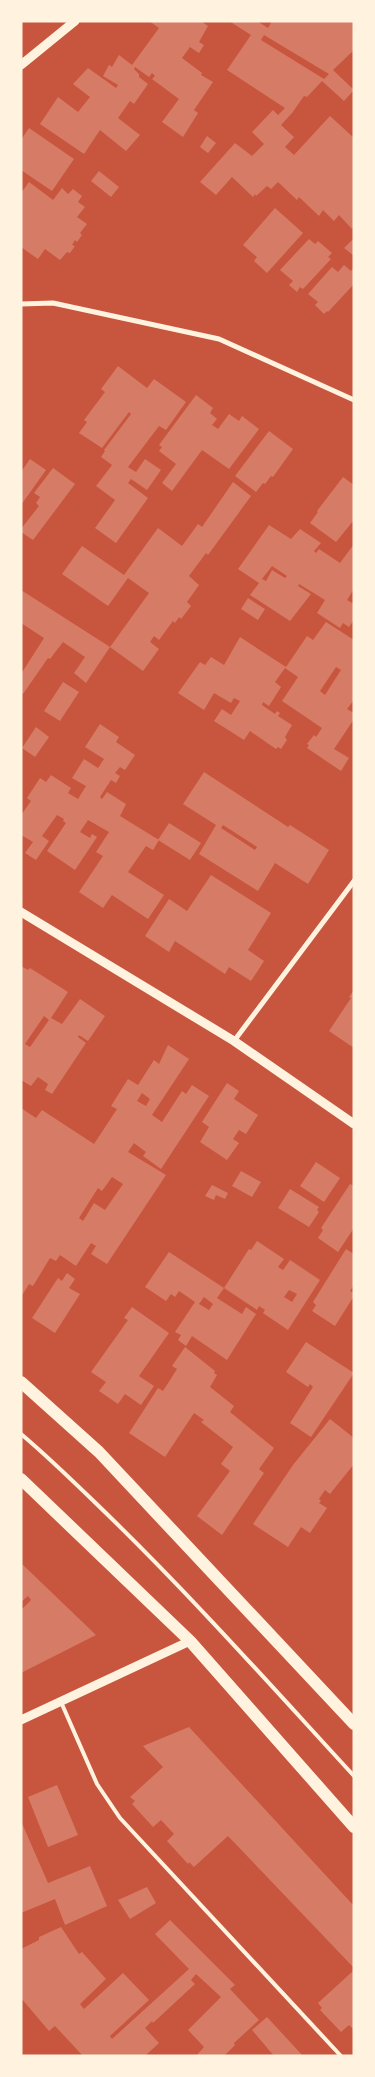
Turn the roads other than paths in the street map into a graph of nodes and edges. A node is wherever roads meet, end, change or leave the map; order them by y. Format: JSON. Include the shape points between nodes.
{"nodes":[{"id":1,"x":75,"y":21,"type":"edge"},
{"id":2,"x":21,"y":65,"type":"edge"},
{"id":3,"x":21,"y":304,"type":"edge"},
{"id":4,"x":354,"y":400,"type":"edge"},
{"id":5,"x":354,"y":881,"type":"edge"},
{"id":6,"x":21,"y":912,"type":"edge"},
{"id":7,"x":234,"y":1041,"type":"junction"},
{"id":8,"x":354,"y":1124,"type":"edge"},
{"id":9,"x":21,"y":1382,"type":"edge"},
{"id":10,"x":21,"y":1434,"type":"edge"},
{"id":11,"x":21,"y":1479,"type":"edge"},
{"id":12,"x":190,"y":1641,"type":"junction"},
{"id":13,"x":60,"y":1701,"type":"junction"},
{"id":14,"x":21,"y":1720,"type":"edge"},
{"id":15,"x":354,"y":1724,"type":"edge"},
{"id":16,"x":354,"y":1776,"type":"edge"},
{"id":17,"x":354,"y":1827,"type":"edge"},
{"id":18,"x":341,"y":2056,"type":"edge"}],
"edges":[{"from":1,"to":2,"type":"street"},
{"from":3,"to":4,"type":"street","via":[[53,303],[218,339]]},
{"from":5,"to":7,"type":"street"},
{"from":6,"to":7,"type":"street"},
{"from":7,"to":8,"type":"street"},
{"from":9,"to":15,"type":"main road","via":[[100,1452]]},
{"from":10,"to":16,"type":"lane","via":[[136,1543]]},
{"from":11,"to":12,"type":"main road"},
{"from":12,"to":13,"type":"street"},
{"from":12,"to":17,"type":"main road"},
{"from":13,"to":14,"type":"street"},
{"from":13,"to":18,"type":"lane","via":[[97,1784],[120,1818]]}]}
